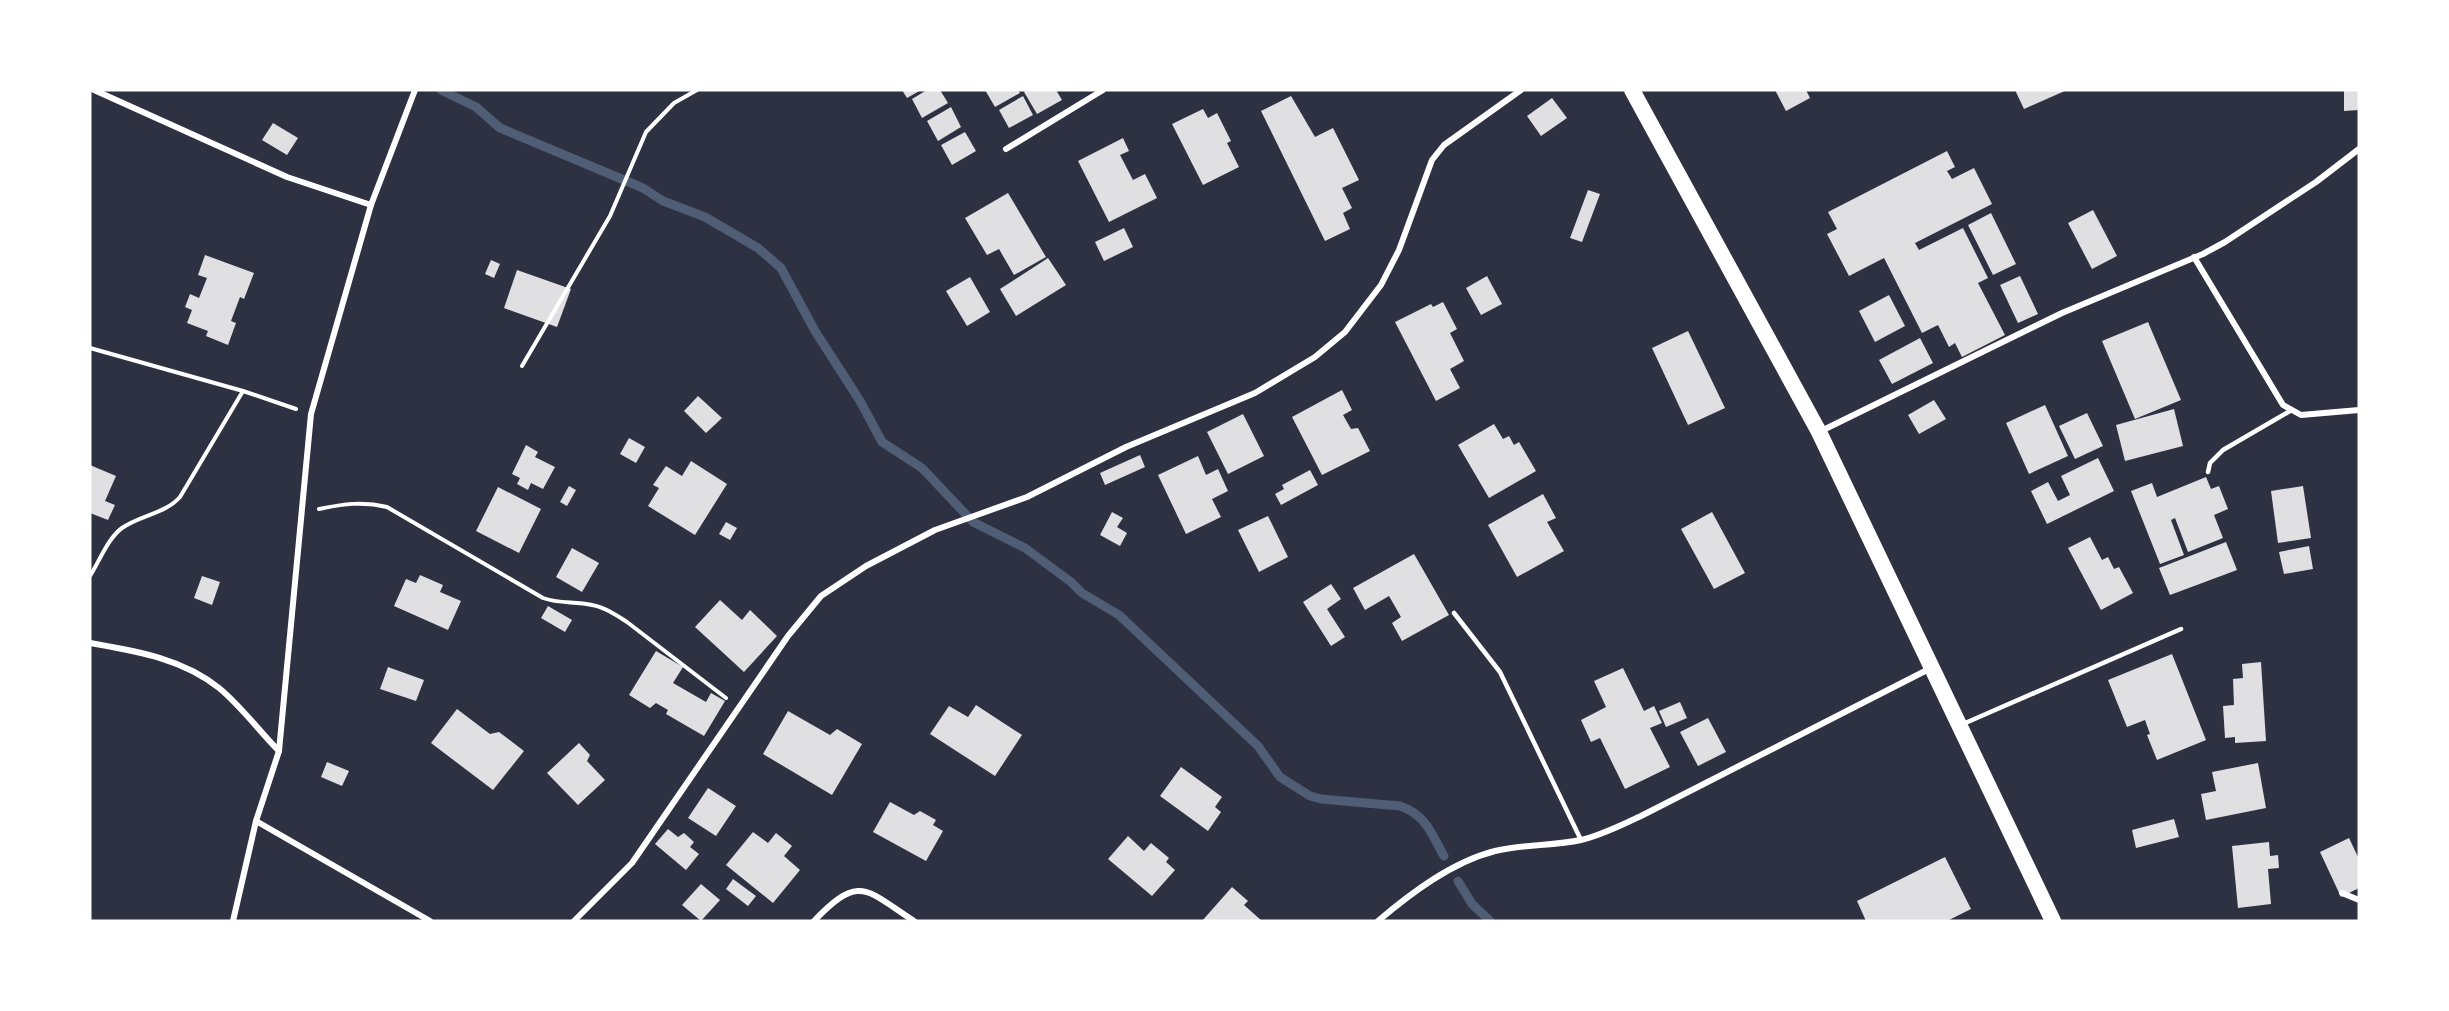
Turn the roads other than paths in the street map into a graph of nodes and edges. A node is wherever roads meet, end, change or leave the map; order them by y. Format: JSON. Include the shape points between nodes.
{"nodes":[{"id":1,"x":94,"y":90,"type":"edge"},
{"id":2,"x":415,"y":90,"type":"edge"},
{"id":3,"x":1103,"y":90,"type":"edge"},
{"id":4,"x":1521,"y":90,"type":"edge"},
{"id":5,"x":1632,"y":90,"type":"edge"},
{"id":6,"x":1006,"y":149,"type":"dead end"},
{"id":7,"x":2359,"y":149,"type":"edge"},
{"id":8,"x":372,"y":205,"type":"junction"},
{"id":9,"x":2194,"y":257,"type":"junction"},
{"id":10,"x":2359,"y":410,"type":"edge"},
{"id":11,"x":2290,"y":411,"type":"junction"},
{"id":12,"x":1819,"y":432,"type":"junction"},
{"id":13,"x":2208,"y":472,"type":"dead end"},
{"id":14,"x":1454,"y":613,"type":"dead end"},
{"id":15,"x":2181,"y":629,"type":"dead end"},
{"id":16,"x":90,"y":643,"type":"edge"},
{"id":17,"x":1932,"y":668,"type":"junction"},
{"id":18,"x":1960,"y":726,"type":"junction"},
{"id":19,"x":279,"y":751,"type":"junction"},
{"id":20,"x":256,"y":821,"type":"junction"},
{"id":21,"x":1581,"y":840,"type":"junction"},
{"id":22,"x":2342,"y":893,"type":"dead end"},
{"id":23,"x":2359,"y":900,"type":"edge"},
{"id":24,"x":233,"y":921,"type":"edge"},
{"id":25,"x":430,"y":921,"type":"edge"},
{"id":26,"x":574,"y":921,"type":"edge"},
{"id":27,"x":814,"y":921,"type":"edge"},
{"id":28,"x":914,"y":921,"type":"edge"},
{"id":29,"x":1378,"y":921,"type":"edge"},
{"id":30,"x":2053,"y":921,"type":"edge"}],
"edges":[{"from":1,"to":8,"type":"street","via":[[286,177]]},
{"from":2,"to":8,"type":"street"},
{"from":3,"to":6,"type":"street"},
{"from":4,"to":26,"type":"street","via":[[1444,146],[1432,160],[1399,250],[1381,285],[1345,332],[1315,357],[1255,393],[1118,450],[1027,497],[935,530],[866,566],[821,596],[788,636],[632,863]]},
{"from":5,"to":12,"type":"highway"},
{"from":7,"to":9,"type":"street","via":[[2226,242]]},
{"from":8,"to":19,"type":"street","via":[[311,414]]},
{"from":9,"to":11,"type":"street","via":[[2277,398]]},
{"from":9,"to":12,"type":"street","via":[[2062,313]]},
{"from":10,"to":11,"type":"street","via":[[2301,415]]},
{"from":11,"to":13,"type":"lane","via":[[2223,450],[2210,462]]},
{"from":12,"to":17,"type":"highway"},
{"from":14,"to":21,"type":"lane","via":[[1500,672]]},
{"from":15,"to":18,"type":"lane"},
{"from":16,"to":19,"type":"street","via":[[153,655],[203,677],[219,688]]},
{"from":17,"to":18,"type":"highway"},
{"from":17,"to":21,"type":"street","via":[[1641,816]]},
{"from":18,"to":30,"type":"highway"},
{"from":19,"to":20,"type":"street"},
{"from":20,"to":24,"type":"street"},
{"from":20,"to":25,"type":"street"},
{"from":21,"to":29,"type":"street","via":[[1493,852],[1454,867]]},
{"from":22,"to":23,"type":"street"},
{"from":27,"to":28,"type":"street","via":[[836,898],[858,890],[870,892]]}]}
